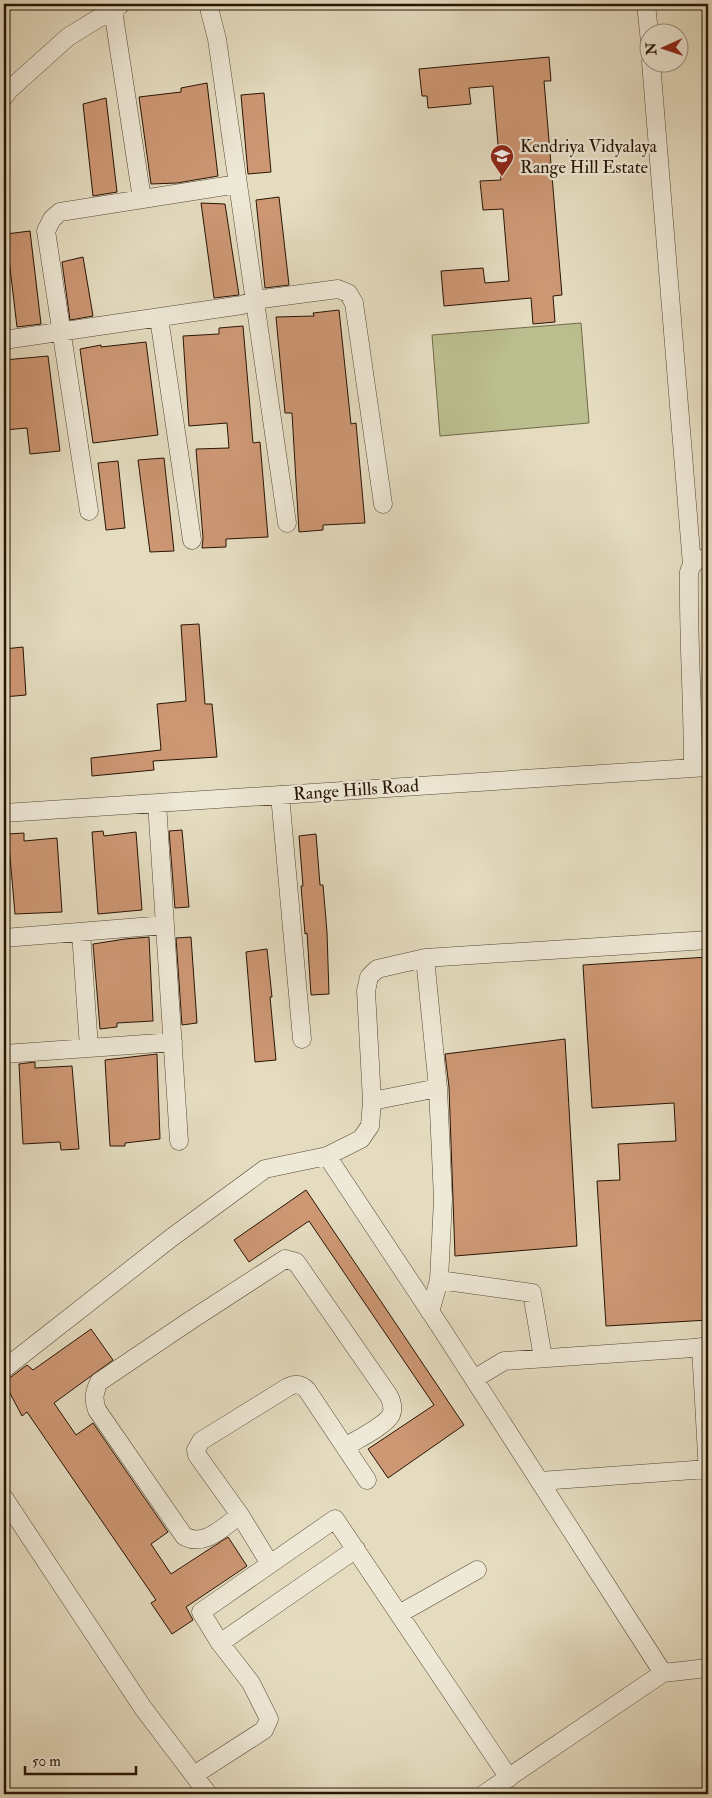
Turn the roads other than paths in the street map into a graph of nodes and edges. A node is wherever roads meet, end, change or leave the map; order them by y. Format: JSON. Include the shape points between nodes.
{"nodes":[{"id":1,"x":208,"y":4,"type":"edge"},
{"id":2,"x":646,"y":4,"type":"edge"},
{"id":3,"x":118,"y":7,"type":"edge"},
{"id":4,"x":648,"y":22,"type":"edge"},
{"id":5,"x":652,"y":72,"type":"edge"},
{"id":6,"x":5,"y":91,"type":"edge"},
{"id":7,"x":238,"y":184,"type":"junction"},
{"id":8,"x":142,"y":199,"type":"junction"},
{"id":9,"x":254,"y":300,"type":"junction"},
{"id":10,"x":159,"y":318,"type":"junction"},
{"id":11,"x":62,"y":331,"type":"junction"},
{"id":12,"x":4,"y":340,"type":"edge"},
{"id":13,"x":383,"y":504,"type":"dead end"},
{"id":14,"x":89,"y":511,"type":"dead end"},
{"id":15,"x":287,"y":523,"type":"dead end"},
{"id":16,"x":192,"y":540,"type":"dead end"},
{"id":17,"x":708,"y":558,"type":"edge"},
{"id":18,"x":692,"y":565,"type":"junction"},
{"id":19,"x":701,"y":767,"type":"edge"},
{"id":20,"x":280,"y":795,"type":"junction"},
{"id":21,"x":157,"y":803,"type":"junction"},
{"id":22,"x":4,"y":813,"type":"edge"},
{"id":23,"x":165,"y":925,"type":"junction"},
{"id":24,"x":81,"y":932,"type":"junction"},
{"id":25,"x":4,"y":938,"type":"edge"},
{"id":26,"x":708,"y":940,"type":"edge"},
{"id":27,"x":425,"y":958,"type":"junction"},
{"id":28,"x":302,"y":1039,"type":"dead end"},
{"id":29,"x":173,"y":1042,"type":"junction"},
{"id":30,"x":89,"y":1048,"type":"junction"},
{"id":31,"x":4,"y":1054,"type":"edge"},
{"id":32,"x":438,"y":1088,"type":"junction"},
{"id":33,"x":372,"y":1101,"type":"junction"},
{"id":34,"x":179,"y":1141,"type":"dead end"},
{"id":35,"x":327,"y":1156,"type":"junction"},
{"id":36,"x":439,"y":1280,"type":"junction"},
{"id":37,"x":430,"y":1312,"type":"junction"},
{"id":38,"x":705,"y":1347,"type":"edge"},
{"id":39,"x":543,"y":1358,"type":"junction"},
{"id":40,"x":4,"y":1369,"type":"edge"},
{"id":41,"x":474,"y":1379,"type":"junction"},
{"id":42,"x":345,"y":1447,"type":"junction"},
{"id":43,"x":708,"y":1469,"type":"edge"},
{"id":44,"x":708,"y":1473,"type":"edge"},
{"id":45,"x":367,"y":1480,"type":"dead end"},
{"id":46,"x":540,"y":1482,"type":"junction"},
{"id":47,"x":4,"y":1498,"type":"edge"},
{"id":48,"x":240,"y":1515,"type":"junction"},
{"id":49,"x":356,"y":1549,"type":"junction"},
{"id":50,"x":270,"y":1564,"type":"junction"},
{"id":51,"x":477,"y":1570,"type":"dead end"},
{"id":52,"x":399,"y":1614,"type":"junction"},
{"id":53,"x":220,"y":1643,"type":"junction"},
{"id":54,"x":708,"y":1668,"type":"edge"},
{"id":55,"x":663,"y":1673,"type":"junction"},
{"id":56,"x":194,"y":1775,"type":"junction"},
{"id":57,"x":509,"y":1778,"type":"junction"},
{"id":58,"x":208,"y":1794,"type":"edge"},
{"id":59,"x":484,"y":1794,"type":"edge"}],
"edges":[{"from":1,"to":7,"type":"street","via":[[218,39]]},
{"from":2,"to":4,"type":"street"},
{"from":3,"to":6,"type":"street","via":[[68,36]]},
{"from":3,"to":8,"type":"street"},
{"from":5,"to":18,"type":"street"},
{"from":7,"to":8,"type":"street"},
{"from":7,"to":9,"type":"street"},
{"from":8,"to":11,"type":"street","via":[[60,212],[52,219],[46,232]]},
{"from":9,"to":10,"type":"street","via":[[242,305]]},
{"from":9,"to":13,"type":"street","via":[[338,289],[348,292],[354,303]]},
{"from":9,"to":15,"type":"street"},
{"from":10,"to":11,"type":"street"},
{"from":10,"to":16,"type":"street"},
{"from":11,"to":12,"type":"street"},
{"from":11,"to":14,"type":"street"},
{"from":17,"to":18,"type":"street"},
{"from":18,"to":19,"type":"street","via":[[689,572],[689,641],[693,719]]},
{"from":19,"to":20,"type":"street","name":"Range Hills Road"},
{"from":20,"to":21,"type":"street","name":"Range Hills Road"},
{"from":20,"to":28,"type":"street"},
{"from":21,"to":22,"type":"street","name":"Range Hills Road"},
{"from":21,"to":23,"type":"street"},
{"from":23,"to":24,"type":"street"},
{"from":23,"to":29,"type":"street"},
{"from":24,"to":25,"type":"street"},
{"from":24,"to":30,"type":"street"},
{"from":26,"to":27,"type":"street"},
{"from":27,"to":32,"type":"street"},
{"from":27,"to":33,"type":"street","via":[[377,969],[370,977],[366,991]]},
{"from":29,"to":30,"type":"street"},
{"from":29,"to":34,"type":"street"},
{"from":30,"to":31,"type":"street"},
{"from":32,"to":33,"type":"street"},
{"from":32,"to":36,"type":"street","via":[[443,1199]]},
{"from":33,"to":35,"type":"street","via":[[370,1126],[361,1139]]},
{"from":35,"to":37,"type":"street"},
{"from":35,"to":40,"type":"street","via":[[265,1169]]},
{"from":36,"to":37,"type":"street"},
{"from":36,"to":39,"type":"street","via":[[532,1293]]},
{"from":37,"to":41,"type":"street"},
{"from":38,"to":39,"type":"street"},
{"from":38,"to":43,"type":"street"},
{"from":39,"to":41,"type":"street","via":[[504,1361]]},
{"from":41,"to":46,"type":"street"},
{"from":42,"to":45,"type":"street"},
{"from":42,"to":48,"type":"street","via":[[307,1390],[297,1384],[201,1441],[197,1455]]},
{"from":42,"to":48,"type":"street","via":[[387,1421],[392,1413],[392,1404],[296,1262],[285,1259],[99,1382],[94,1393],[97,1410],[184,1536],[196,1541],[205,1540]]},
{"from":43,"to":44,"type":"street"},
{"from":43,"to":46,"type":"street"},
{"from":46,"to":55,"type":"street"},
{"from":47,"to":56,"type":"street","via":[[143,1708]]},
{"from":48,"to":50,"type":"street"},
{"from":49,"to":50,"type":"street","via":[[335,1519]]},
{"from":49,"to":52,"type":"street"},
{"from":49,"to":53,"type":"street"},
{"from":50,"to":53,"type":"street","via":[[201,1612]]},
{"from":51,"to":52,"type":"street"},
{"from":52,"to":57,"type":"street"},
{"from":53,"to":56,"type":"street","via":[[252,1683],[269,1719],[264,1730]]},
{"from":54,"to":55,"type":"street"},
{"from":55,"to":57,"type":"street"},
{"from":56,"to":58,"type":"street"},
{"from":57,"to":59,"type":"street"}]}
